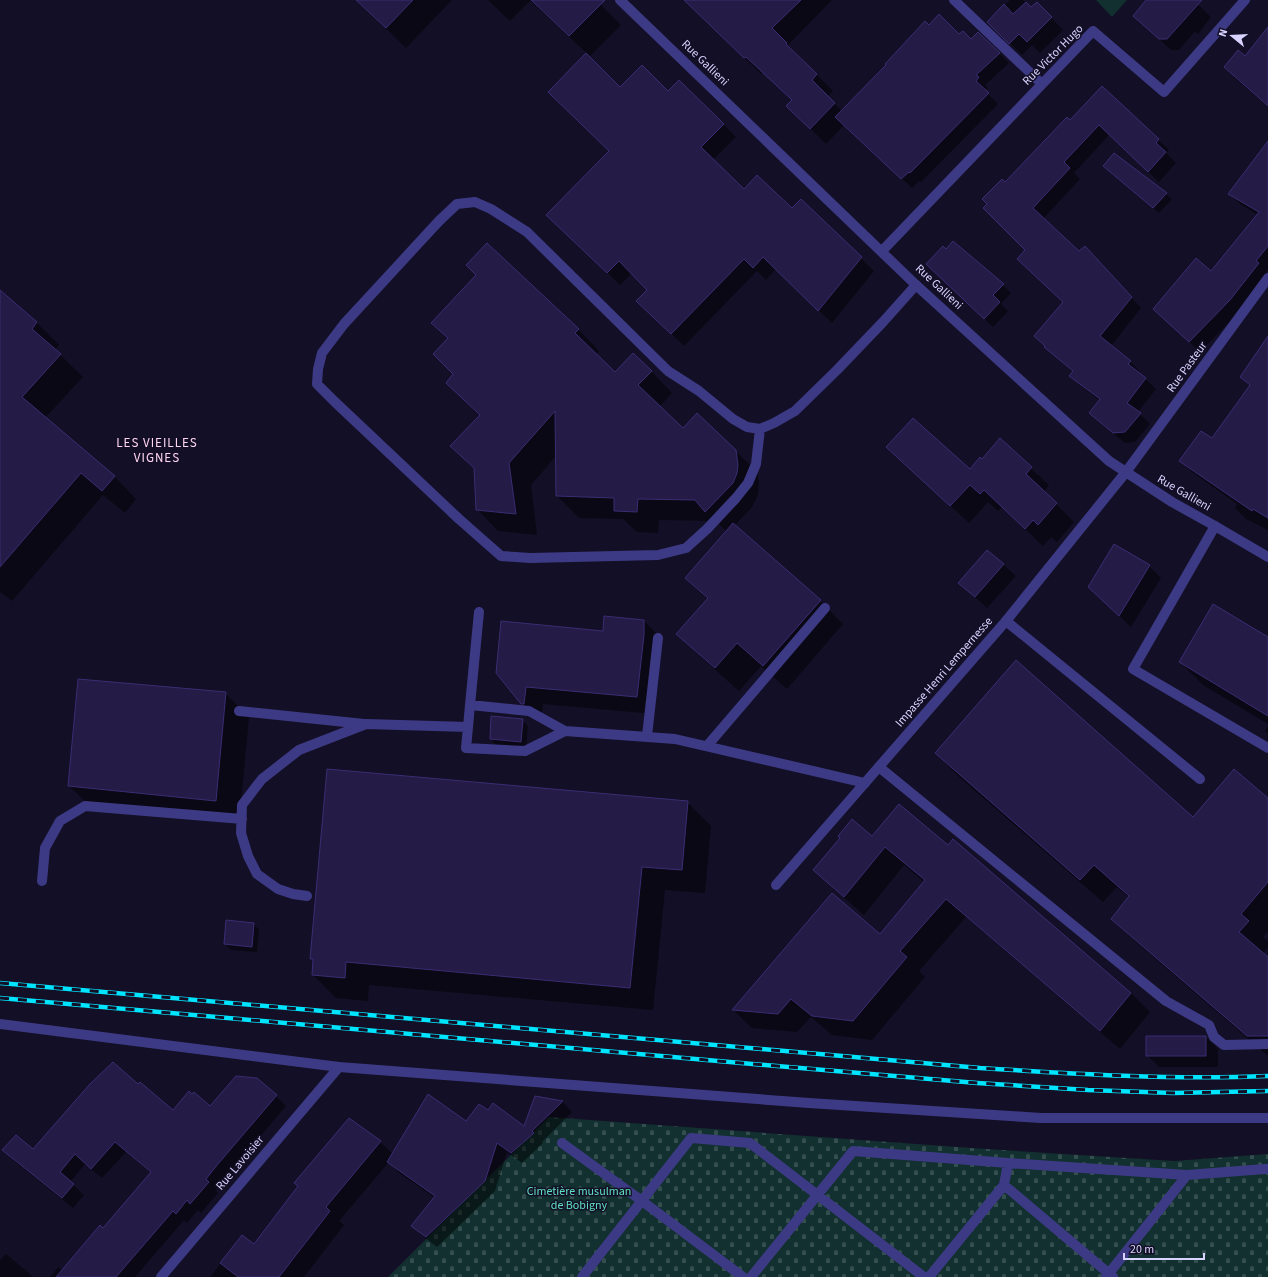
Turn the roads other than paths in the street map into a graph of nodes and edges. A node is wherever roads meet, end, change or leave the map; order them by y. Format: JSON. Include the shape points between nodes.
{"nodes":[{"id":1,"x":620,"y":0,"type":"edge"},
{"id":2,"x":954,"y":0,"type":"edge"},
{"id":3,"x":1245,"y":0,"type":"edge"},
{"id":4,"x":1042,"y":84,"type":"junction"},
{"id":5,"x":882,"y":251,"type":"junction"},
{"id":6,"x":1268,"y":278,"type":"edge"},
{"id":7,"x":916,"y":285,"type":"junction"},
{"id":8,"x":760,"y":429,"type":"junction"},
{"id":9,"x":1126,"y":472,"type":"junction"},
{"id":10,"x":1215,"y":526,"type":"junction"},
{"id":11,"x":1268,"y":557,"type":"edge"},
{"id":12,"x":825,"y":608,"type":"dead end"},
{"id":13,"x":479,"y":612,"type":"dead end"},
{"id":14,"x":1006,"y":621,"type":"junction"},
{"id":15,"x":658,"y":638,"type":"dead end"},
{"id":16,"x":470,"y":705,"type":"junction"},
{"id":17,"x":239,"y":710,"type":"dead end"},
{"id":18,"x":366,"y":724,"type":"junction"},
{"id":19,"x":468,"y":727,"type":"junction"},
{"id":20,"x":565,"y":731,"type":"junction"},
{"id":21,"x":647,"y":736,"type":"junction"},
{"id":22,"x":707,"y":746,"type":"junction"},
{"id":23,"x":1268,"y":748,"type":"edge"},
{"id":24,"x":879,"y":767,"type":"junction"},
{"id":25,"x":1200,"y":779,"type":"dead end"},
{"id":26,"x":865,"y":783,"type":"junction"},
{"id":27,"x":242,"y":819,"type":"junction"},
{"id":28,"x":42,"y":881,"type":"dead end"},
{"id":29,"x":776,"y":885,"type":"dead end"},
{"id":30,"x":307,"y":896,"type":"dead end"},
{"id":31,"x":0,"y":1024,"type":"edge"},
{"id":32,"x":1268,"y":1044,"type":"edge"},
{"id":33,"x":339,"y":1067,"type":"junction"},
{"id":34,"x":1268,"y":1118,"type":"edge"},
{"id":35,"x":562,"y":1143,"type":"dead end"},
{"id":36,"x":1008,"y":1162,"type":"junction"},
{"id":37,"x":1268,"y":1170,"type":"edge"},
{"id":38,"x":1187,"y":1175,"type":"junction"},
{"id":39,"x":1004,"y":1185,"type":"junction"},
{"id":40,"x":818,"y":1195,"type":"junction"},
{"id":41,"x":642,"y":1201,"type":"junction"},
{"id":42,"x":1109,"y":1276,"type":"edge"},
{"id":43,"x":161,"y":1277,"type":"edge"},
{"id":44,"x":582,"y":1277,"type":"edge"},
{"id":45,"x":743,"y":1277,"type":"edge"},
{"id":46,"x":751,"y":1277,"type":"edge"},
{"id":47,"x":924,"y":1277,"type":"edge"},
{"id":48,"x":929,"y":1277,"type":"edge"}],
"edges":[{"from":1,"to":5,"type":"street","name":"Rue Gallieni"},
{"from":2,"to":4,"type":"street"},
{"from":3,"to":4,"type":"street","name":"Rue Victor Hugo","via":[[1164,92],[1093,30]]},
{"from":4,"to":5,"type":"street","name":"Rue Victor Hugo"},
{"from":5,"to":7,"type":"street","name":"Rue Gallieni"},
{"from":6,"to":9,"type":"street","name":"Rue Pasteur"},
{"from":7,"to":8,"type":"street","via":[[795,411]]},
{"from":7,"to":9,"type":"street","name":"Rue Gallieni","via":[[1109,461]]},
{"from":8,"to":8,"type":"street","via":[[747,427],[733,419],[699,391],[668,371],[527,232],[475,202],[457,204],[439,221],[344,324],[322,353],[318,368],[317,384],[501,556],[530,558],[658,554],[686,548],[707,529],[748,483],[756,464]]},
{"from":9,"to":10,"type":"street","name":"Rue Gallieni"},
{"from":9,"to":14,"type":"street","name":"Impasse Henri Lempernesse"},
{"from":10,"to":11,"type":"street","name":"Rue Gallieni"},
{"from":10,"to":23,"type":"street","via":[[1133,669]]},
{"from":12,"to":22,"type":"street"},
{"from":13,"to":16,"type":"street"},
{"from":14,"to":24,"type":"street","name":"Impasse Henri Lempernesse"},
{"from":14,"to":25,"type":"street"},
{"from":15,"to":21,"type":"street"},
{"from":16,"to":19,"type":"street"},
{"from":16,"to":20,"type":"street","via":[[529,711]]},
{"from":17,"to":18,"type":"street"},
{"from":18,"to":19,"type":"street"},
{"from":18,"to":27,"type":"street","via":[[299,750],[262,779],[242,805]]},
{"from":19,"to":20,"type":"street","via":[[466,748],[525,751]]},
{"from":20,"to":21,"type":"street"},
{"from":21,"to":22,"type":"street","via":[[675,738]]},
{"from":22,"to":26,"type":"street"},
{"from":24,"to":26,"type":"street","name":"Impasse Henri Lempernesse"},
{"from":24,"to":32,"type":"street","via":[[1166,1001],[1209,1025],[1214,1036],[1224,1045]]},
{"from":26,"to":29,"type":"street","name":"Impasse Henri Lempernesse"},
{"from":27,"to":28,"type":"street","via":[[85,806],[60,821],[45,848]]},
{"from":27,"to":30,"type":"street","via":[[241,833],[257,874],[278,889]]},
{"from":31,"to":33,"type":"street"},
{"from":33,"to":34,"type":"street","via":[[1041,1118]]},
{"from":33,"to":43,"type":"street","name":"Rue Lavoisier"},
{"from":35,"to":41,"type":"street"},
{"from":36,"to":38,"type":"street"},
{"from":36,"to":39,"type":"street"},
{"from":36,"to":40,"type":"street","via":[[853,1151]]},
{"from":37,"to":38,"type":"street","via":[[1265,1168]]},
{"from":38,"to":42,"type":"street"},
{"from":39,"to":42,"type":"street"},
{"from":39,"to":48,"type":"street"},
{"from":40,"to":41,"type":"street","via":[[750,1143],[692,1138]]},
{"from":40,"to":46,"type":"street"},
{"from":40,"to":47,"type":"street"},
{"from":41,"to":44,"type":"street"},
{"from":41,"to":45,"type":"street"}]}
